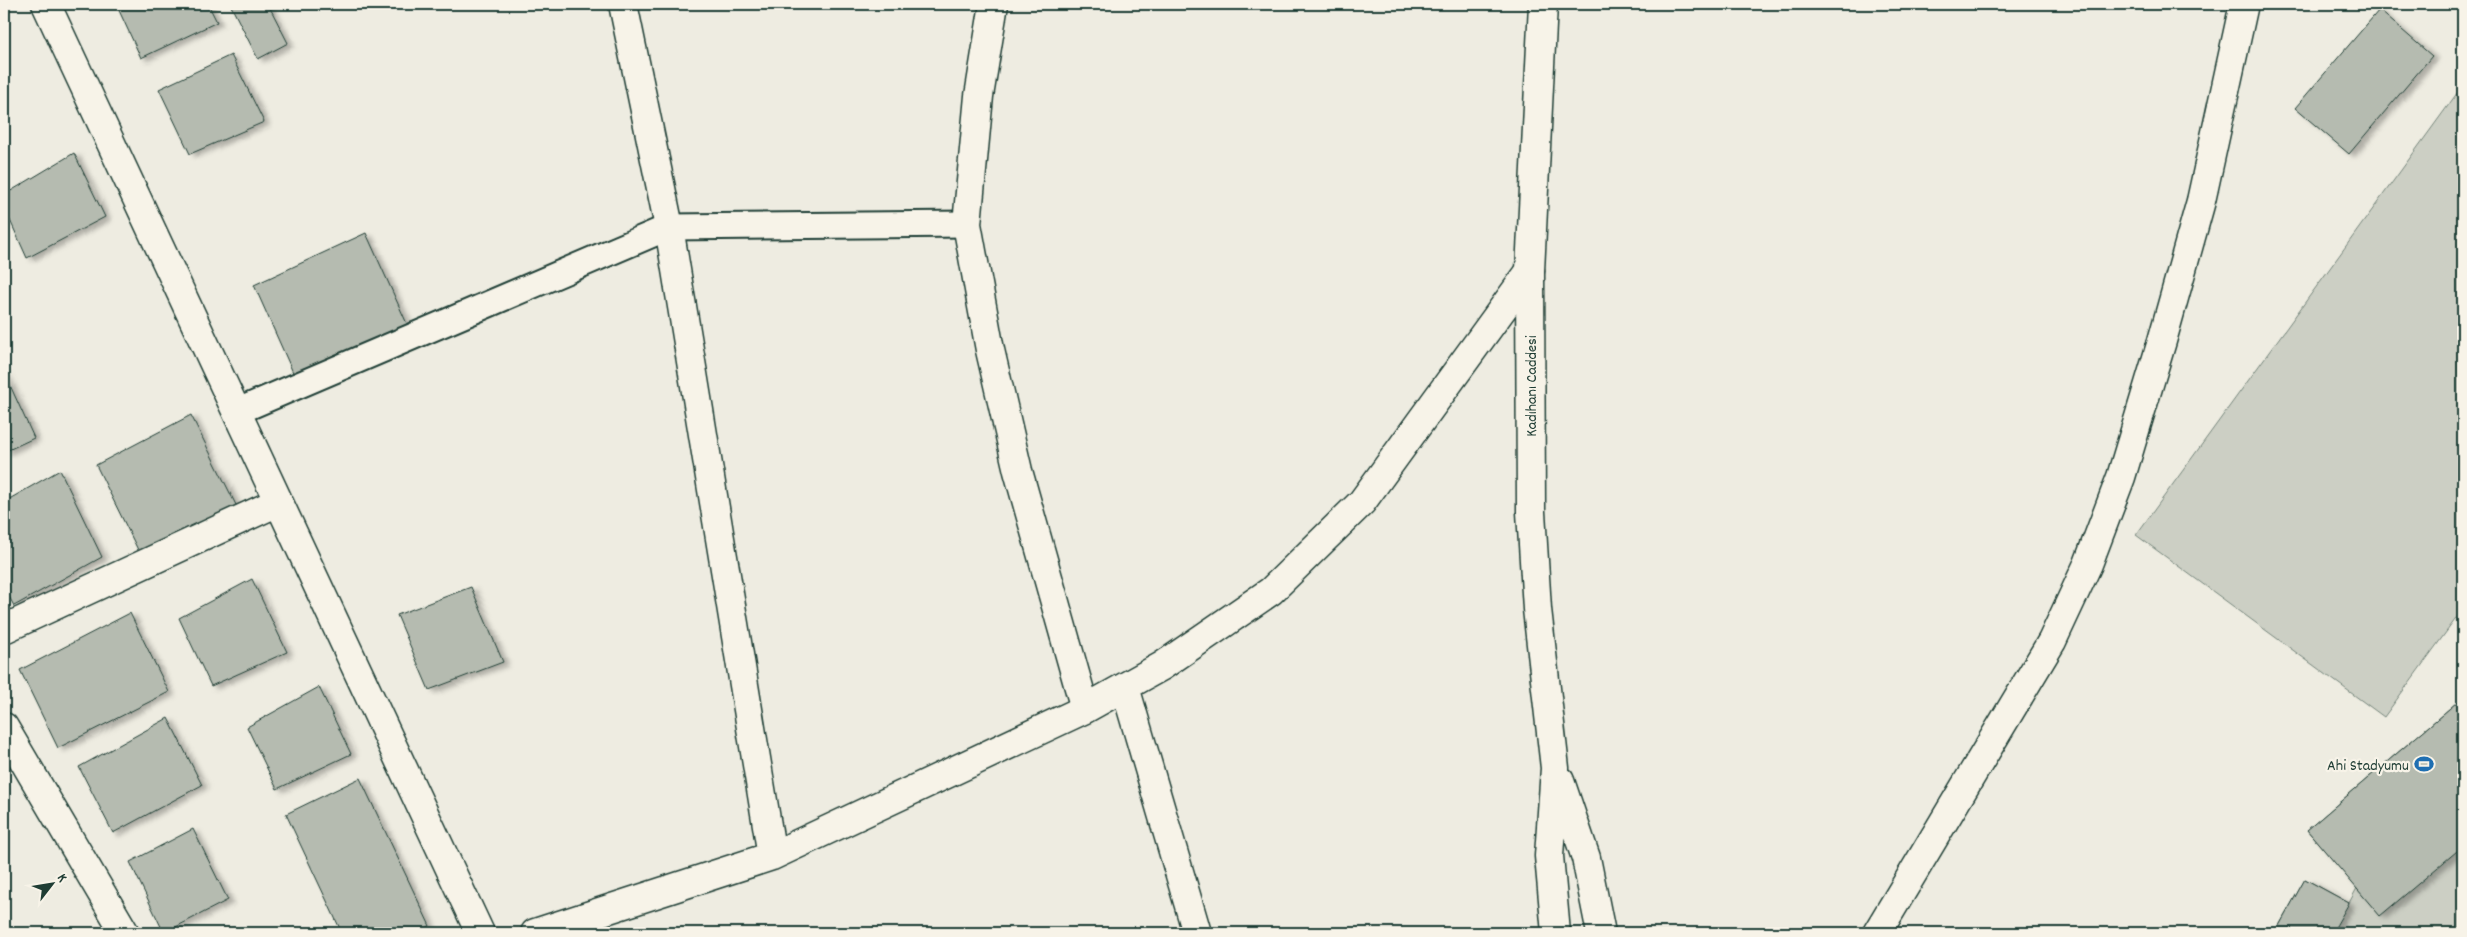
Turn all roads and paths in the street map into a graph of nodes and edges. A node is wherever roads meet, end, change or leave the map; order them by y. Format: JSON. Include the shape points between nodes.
{"nodes":[{"id":1,"x":46,"y":4,"type":"edge"},
{"id":2,"x":623,"y":4,"type":"edge"},
{"id":3,"x":994,"y":4,"type":"edge"},
{"id":4,"x":1543,"y":4,"type":"edge"},
{"id":5,"x":2244,"y":4,"type":"edge"},
{"id":6,"x":967,"y":224,"type":"junction"},
{"id":7,"x":669,"y":227,"type":"junction"},
{"id":8,"x":1530,"y":271,"type":"junction"},
{"id":9,"x":236,"y":412,"type":"junction"},
{"id":10,"x":278,"y":502,"type":"junction"},
{"id":11,"x":4,"y":629,"type":"edge"},
{"id":12,"x":1126,"y":687,"type":"junction"},
{"id":13,"x":1085,"y":710,"type":"junction"},
{"id":14,"x":4,"y":727,"type":"edge"},
{"id":15,"x":1555,"y":768,"type":"junction"},
{"id":16,"x":772,"y":856,"type":"junction"},
{"id":17,"x":125,"y":933,"type":"edge"},
{"id":18,"x":480,"y":933,"type":"edge"},
{"id":19,"x":535,"y":933,"type":"edge"},
{"id":20,"x":1197,"y":933,"type":"edge"},
{"id":21,"x":1556,"y":933,"type":"edge"},
{"id":22,"x":1601,"y":933,"type":"edge"},
{"id":23,"x":1877,"y":933,"type":"edge"}],
"edges":[{"from":1,"to":9,"type":"street"},
{"from":2,"to":7,"type":"street"},
{"from":3,"to":6,"type":"street","via":[[980,96]]},
{"from":4,"to":8,"type":"street","name":"Kadıhanı Caddesi"},
{"from":5,"to":23,"type":"street","via":[[2200,201],[2165,332],[2121,477],[2088,564],[2052,641]]},
{"from":6,"to":7,"type":"lane"},
{"from":6,"to":13,"type":"street","via":[[990,350],[1016,462]]},
{"from":7,"to":9,"type":"lane"},
{"from":7,"to":16,"type":"street"},
{"from":8,"to":12,"type":"street","via":[[1362,502],[1271,591]]},
{"from":8,"to":15,"type":"street","name":"Kadıhanı Caddesi","via":[[1531,512],[1537,609]]},
{"from":9,"to":10,"type":"street"},
{"from":10,"to":11,"type":"street"},
{"from":10,"to":18,"type":"street"},
{"from":12,"to":13,"type":"street"},
{"from":12,"to":20,"type":"street"},
{"from":13,"to":16,"type":"street"},
{"from":14,"to":17,"type":"street"},
{"from":15,"to":21,"type":"street","via":[[1550,856]]},
{"from":15,"to":22,"type":"street","via":[[1586,858]]},
{"from":16,"to":19,"type":"street"}]}
